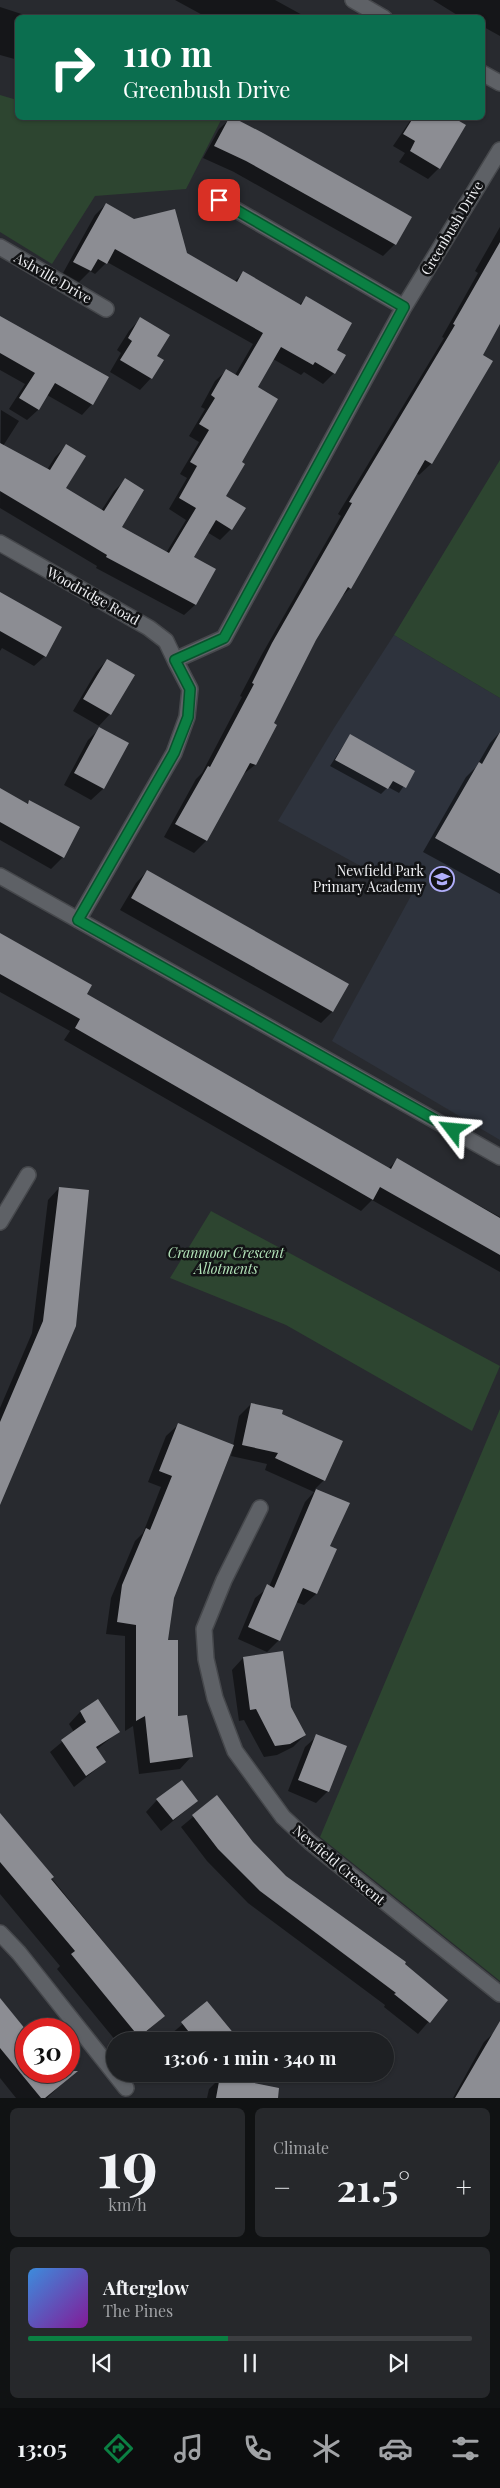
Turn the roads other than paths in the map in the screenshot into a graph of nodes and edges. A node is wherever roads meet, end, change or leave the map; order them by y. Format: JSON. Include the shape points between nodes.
{"nodes":[{"id":1,"x":352,"y":0,"type":"edge"},
{"id":2,"x":379,"y":15,"type":"edge"},
{"id":3,"x":485,"y":75,"type":"edge"},
{"id":4,"x":500,"y":83,"type":"edge"},
{"id":5,"x":500,"y":150,"type":"edge"},
{"id":6,"x":219,"y":200,"type":"dead end"},
{"id":7,"x":0,"y":247,"type":"edge"},
{"id":8,"x":404,"y":307,"type":"junction"},
{"id":9,"x":106,"y":309,"type":"dead end"},
{"id":10,"x":0,"y":543,"type":"edge"},
{"id":11,"x":175,"y":660,"type":"junction"},
{"id":12,"x":0,"y":876,"type":"edge"},
{"id":13,"x":78,"y":920,"type":"junction"},
{"id":14,"x":500,"y":1157,"type":"edge"},
{"id":15,"x":28,"y":1175,"type":"dead end"},
{"id":16,"x":0,"y":1222,"type":"edge"},
{"id":17,"x":260,"y":1508,"type":"dead end"},
{"id":18,"x":0,"y":1932,"type":"edge"},
{"id":19,"x":500,"y":1994,"type":"edge"},
{"id":20,"x":126,"y":2088,"type":"dead end"}],
"edges":[{"from":1,"to":2,"type":"street"},
{"from":3,"to":4,"type":"street"},
{"from":5,"to":8,"type":"street","name":"Greenbush Drive"},
{"from":6,"to":8,"type":"street"},
{"from":7,"to":9,"type":"street","name":"Ashville Drive"},
{"from":8,"to":11,"type":"street","name":"Greenbush Drive","via":[[224,638]]},
{"from":10,"to":11,"type":"street","name":"Woodridge Road","via":[[149,628],[166,641]]},
{"from":11,"to":13,"type":"street","via":[[190,689],[188,717],[174,753]]},
{"from":12,"to":13,"type":"street"},
{"from":13,"to":14,"type":"street"},
{"from":15,"to":16,"type":"street"},
{"from":17,"to":19,"type":"street","name":"Newfield Crescent","via":[[204,1629],[206,1659],[215,1698],[235,1751],[283,1817],[310,1842]]},
{"from":18,"to":20,"type":"street"}]}
